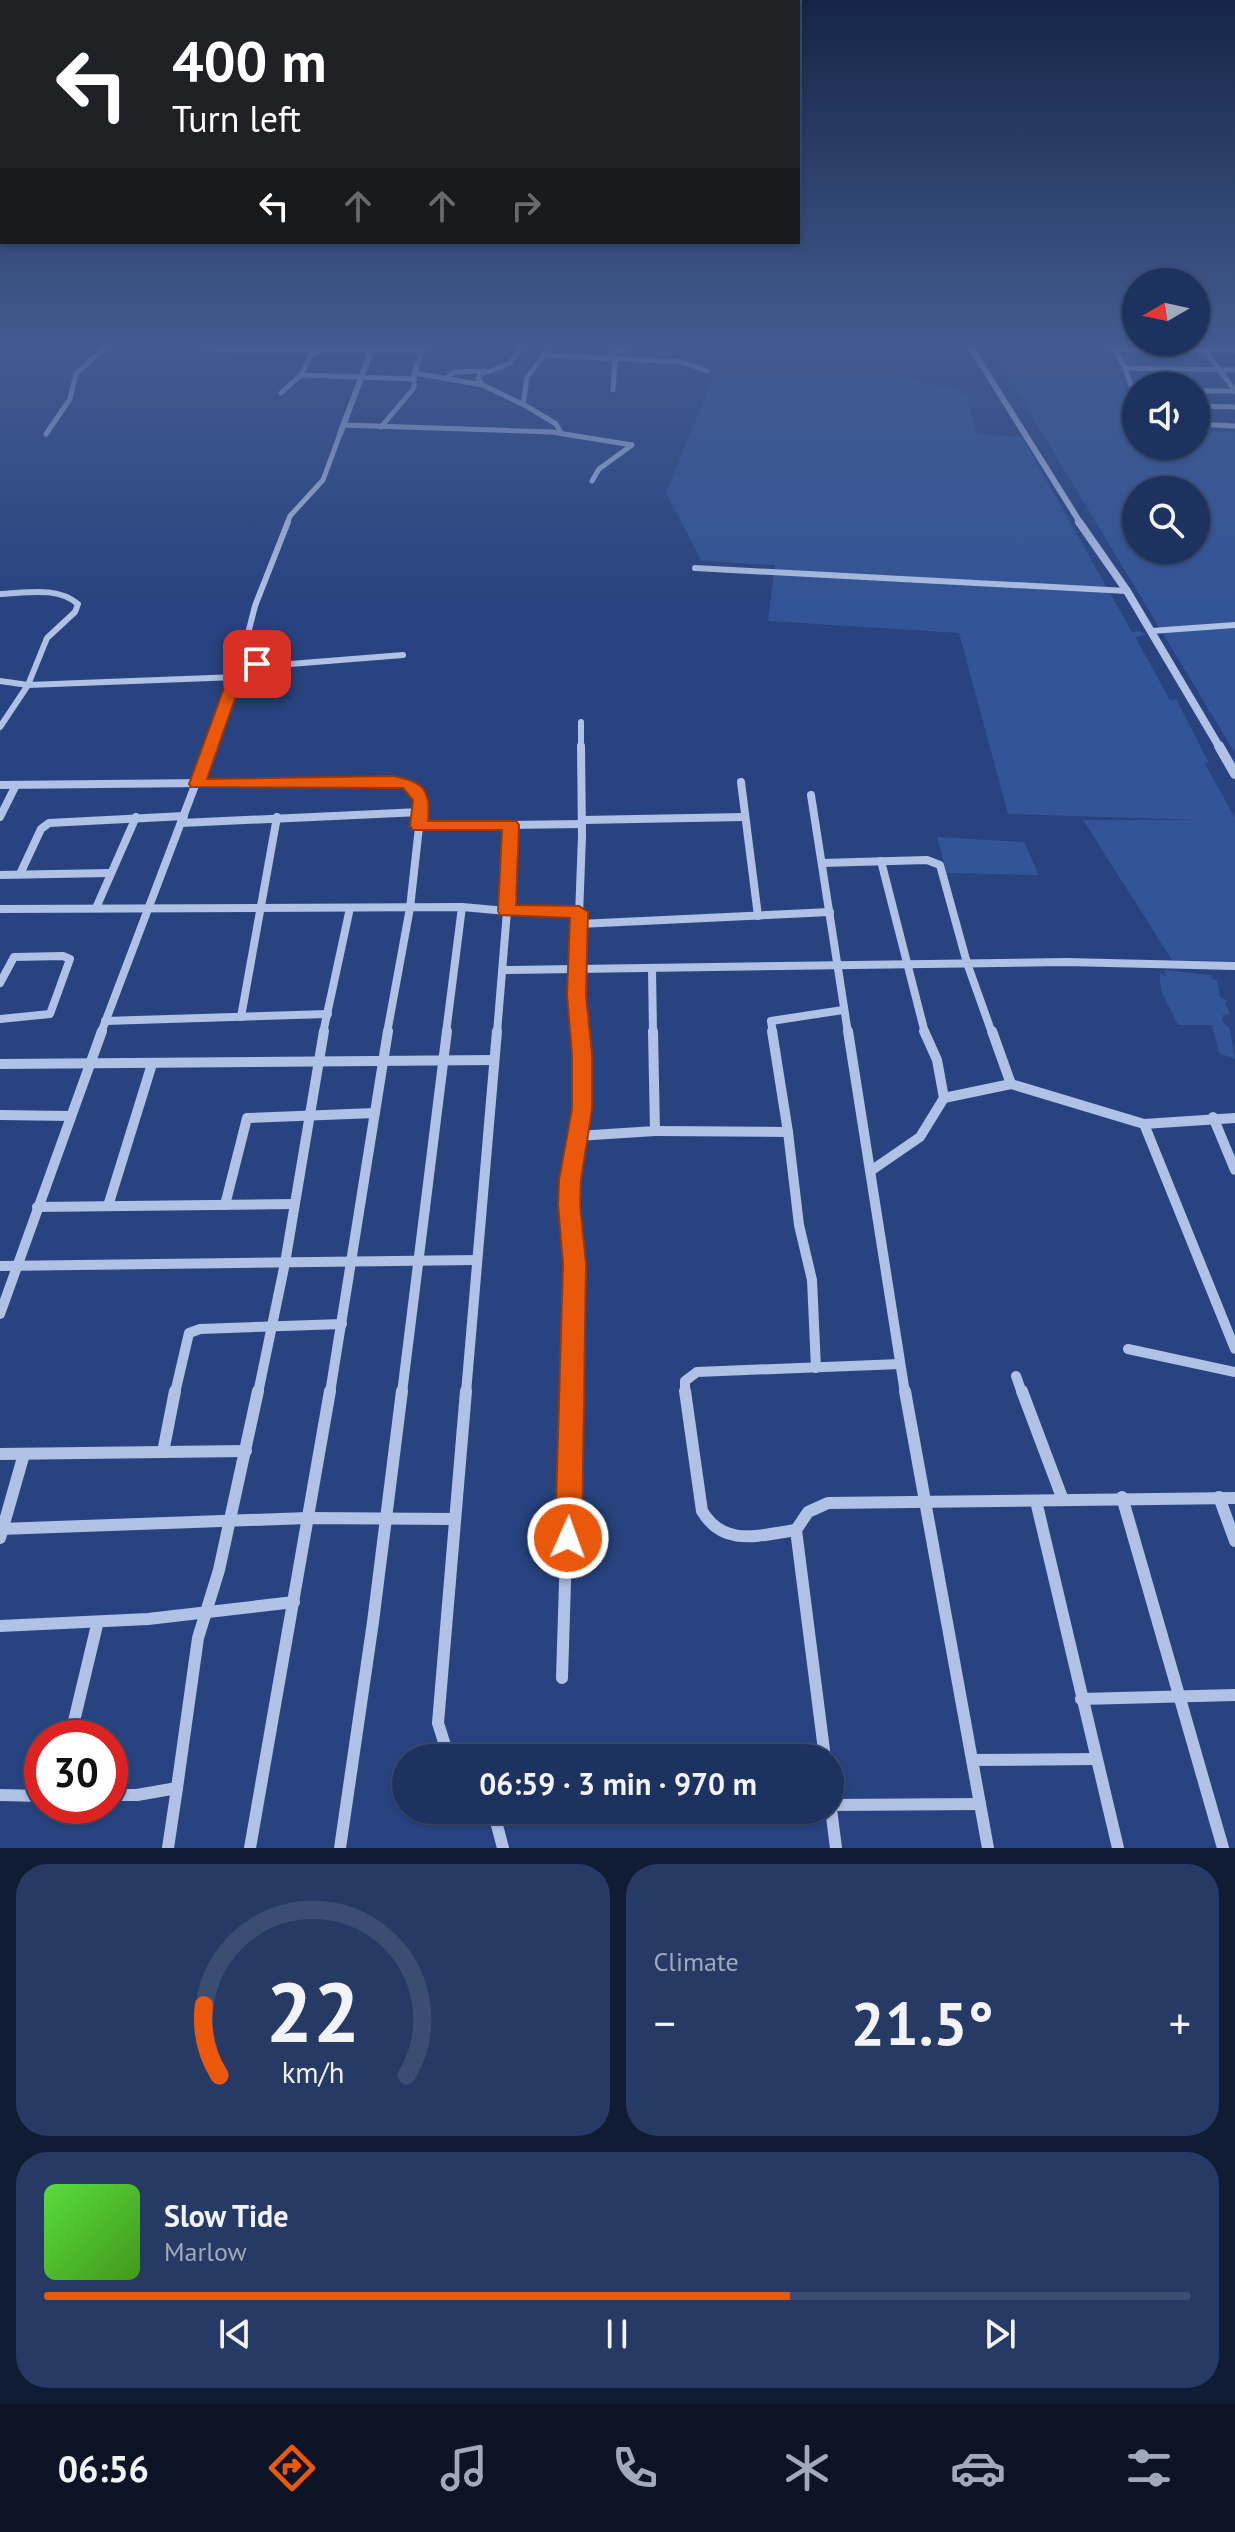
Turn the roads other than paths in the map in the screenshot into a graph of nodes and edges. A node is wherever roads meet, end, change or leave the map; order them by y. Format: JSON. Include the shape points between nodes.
{"nodes":[{"id":1,"x":340,"y":432,"type":"edge"},
{"id":2,"x":538,"y":432,"type":"edge"},
{"id":3,"x":1024,"y":432,"type":"edge"},
{"id":4,"x":561,"y":433,"type":"joint"},
{"id":5,"x":592,"y":481,"type":"dead end"},
{"id":6,"x":695,"y":568,"type":"dead end"},
{"id":7,"x":1127,"y":591,"type":"junction"},
{"id":8,"x":0,"y":594,"type":"edge"},
{"id":9,"x":1235,"y":625,"type":"edge"},
{"id":10,"x":1151,"y":631,"type":"junction"},
{"id":11,"x":403,"y":655,"type":"dead end"},
{"id":12,"x":239,"y":666,"type":"junction"},
{"id":13,"x":237,"y":677,"type":"junction"},
{"id":14,"x":0,"y":681,"type":"edge"},
{"id":15,"x":28,"y":685,"type":"junction"},
{"id":16,"x":581,"y":722,"type":"dead end"},
{"id":17,"x":0,"y":727,"type":"edge"},
{"id":18,"x":1235,"y":774,"type":"edge"},
{"id":19,"x":741,"y":782,"type":"dead end"},
{"id":20,"x":197,"y":784,"type":"junction"},
{"id":21,"x":0,"y":785,"type":"edge"},
{"id":22,"x":16,"y":785,"type":"junction"},
{"id":23,"x":811,"y":795,"type":"dead end"},
{"id":24,"x":420,"y":812,"type":"junction"},
{"id":25,"x":0,"y":817,"type":"edge"},
{"id":26,"x":136,"y":817,"type":"junction"},
{"id":27,"x":277,"y":817,"type":"junction"},
{"id":28,"x":745,"y":817,"type":"junction"},
{"id":29,"x":182,"y":819,"type":"junction"},
{"id":30,"x":582,"y":822,"type":"junction"},
{"id":31,"x":510,"y":825,"type":"junction"},
{"id":32,"x":419,"y":826,"type":"junction"},
{"id":33,"x":881,"y":861,"type":"junction"},
{"id":34,"x":822,"y":863,"type":"junction"},
{"id":35,"x":110,"y":873,"type":"junction"},
{"id":36,"x":20,"y":874,"type":"junction"},
{"id":37,"x":0,"y":875,"type":"edge"},
{"id":38,"x":462,"y":907,"type":"junction"},
{"id":39,"x":96,"y":908,"type":"junction"},
{"id":40,"x":261,"y":908,"type":"junction"},
{"id":41,"x":350,"y":908,"type":"junction"},
{"id":42,"x":410,"y":908,"type":"junction"},
{"id":43,"x":0,"y":909,"type":"edge"},
{"id":44,"x":146,"y":909,"type":"junction"},
{"id":45,"x":507,"y":911,"type":"junction"},
{"id":46,"x":579,"y":912,"type":"junction"},
{"id":47,"x":830,"y":912,"type":"junction"},
{"id":48,"x":758,"y":916,"type":"junction"},
{"id":49,"x":579,"y":924,"type":"junction"},
{"id":50,"x":967,"y":963,"type":"junction"},
{"id":51,"x":908,"y":965,"type":"junction"},
{"id":52,"x":1235,"y":966,"type":"edge"},
{"id":53,"x":838,"y":967,"type":"junction"},
{"id":54,"x":652,"y":969,"type":"junction"},
{"id":55,"x":504,"y":970,"type":"junction"},
{"id":56,"x":577,"y":970,"type":"junction"},
{"id":57,"x":0,"y":983,"type":"edge"},
{"id":58,"x":843,"y":1010,"type":"junction"},
{"id":59,"x":328,"y":1014,"type":"junction"},
{"id":60,"x":241,"y":1017,"type":"junction"},
{"id":61,"x":0,"y":1019,"type":"edge"},
{"id":62,"x":105,"y":1021,"type":"junction"},
{"id":63,"x":493,"y":1060,"type":"junction"},
{"id":64,"x":442,"y":1062,"type":"junction"},
{"id":65,"x":317,"y":1063,"type":"junction"},
{"id":66,"x":382,"y":1063,"type":"junction"},
{"id":67,"x":0,"y":1064,"type":"edge"},
{"id":68,"x":89,"y":1064,"type":"junction"},
{"id":69,"x":152,"y":1064,"type":"junction"},
{"id":70,"x":1011,"y":1084,"type":"junction"},
{"id":71,"x":944,"y":1098,"type":"junction"},
{"id":72,"x":375,"y":1113,"type":"junction"},
{"id":73,"x":309,"y":1114,"type":"junction"},
{"id":74,"x":0,"y":1116,"type":"edge"},
{"id":75,"x":70,"y":1116,"type":"junction"},
{"id":76,"x":1213,"y":1117,"type":"junction"},
{"id":77,"x":1235,"y":1118,"type":"edge"},
{"id":78,"x":1144,"y":1124,"type":"junction"},
{"id":79,"x":655,"y":1131,"type":"junction"},
{"id":80,"x":788,"y":1132,"type":"junction"},
{"id":81,"x":577,"y":1136,"type":"junction"},
{"id":82,"x":872,"y":1170,"type":"junction"},
{"id":83,"x":1235,"y":1170,"type":"edge"},
{"id":84,"x":294,"y":1204,"type":"junction"},
{"id":85,"x":225,"y":1205,"type":"junction"},
{"id":86,"x":108,"y":1206,"type":"junction"},
{"id":87,"x":37,"y":1207,"type":"junction"},
{"id":88,"x":418,"y":1260,"type":"junction"},
{"id":89,"x":476,"y":1260,"type":"junction"},
{"id":90,"x":353,"y":1261,"type":"junction"},
{"id":91,"x":285,"y":1263,"type":"junction"},
{"id":92,"x":0,"y":1266,"type":"edge"},
{"id":93,"x":16,"y":1266,"type":"junction"},
{"id":94,"x":0,"y":1314,"type":"edge"},
{"id":95,"x":342,"y":1324,"type":"junction"},
{"id":96,"x":271,"y":1326,"type":"junction"},
{"id":97,"x":1128,"y":1349,"type":"dead end"},
{"id":98,"x":1235,"y":1349,"type":"edge"},
{"id":99,"x":900,"y":1364,"type":"junction"},
{"id":100,"x":816,"y":1368,"type":"junction"},
{"id":101,"x":1235,"y":1372,"type":"edge"},
{"id":102,"x":1016,"y":1376,"type":"dead end"},
{"id":103,"x":246,"y":1451,"type":"junction"},
{"id":104,"x":163,"y":1452,"type":"junction"},
{"id":105,"x":0,"y":1454,"type":"edge"},
{"id":106,"x":24,"y":1454,"type":"junction"},
{"id":107,"x":1122,"y":1497,"type":"junction"},
{"id":108,"x":1219,"y":1497,"type":"junction"},
{"id":109,"x":1235,"y":1498,"type":"edge"},
{"id":110,"x":1063,"y":1500,"type":"junction"},
{"id":111,"x":924,"y":1501,"type":"junction"},
{"id":112,"x":1036,"y":1501,"type":"junction"},
{"id":113,"x":308,"y":1518,"type":"junction"},
{"id":114,"x":385,"y":1518,"type":"junction"},
{"id":115,"x":455,"y":1519,"type":"junction"},
{"id":116,"x":231,"y":1520,"type":"junction"},
{"id":117,"x":796,"y":1530,"type":"junction"},
{"id":118,"x":1,"y":1532,"type":"edge"},
{"id":119,"x":1235,"y":1541,"type":"edge"},
{"id":120,"x":294,"y":1602,"type":"junction"},
{"id":121,"x":204,"y":1616,"type":"junction"},
{"id":122,"x":97,"y":1625,"type":"junction"},
{"id":123,"x":0,"y":1626,"type":"edge"},
{"id":124,"x":562,"y":1678,"type":"dead end"},
{"id":125,"x":1179,"y":1695,"type":"junction"},
{"id":126,"x":1235,"y":1695,"type":"edge"},
{"id":127,"x":1081,"y":1699,"type":"junction"},
{"id":128,"x":74,"y":1720,"type":"edge"},
{"id":129,"x":445,"y":1744,"type":"edge"},
{"id":130,"x":823,"y":1744,"type":"edge"},
{"id":131,"x":1096,"y":1759,"type":"junction"},
{"id":132,"x":972,"y":1760,"type":"junction"},
{"id":133,"x":177,"y":1788,"type":"junction"},
{"id":134,"x":0,"y":1795,"type":"edge"},
{"id":135,"x":128,"y":1795,"type":"edge"},
{"id":136,"x":24,"y":1796,"type":"edge"},
{"id":137,"x":844,"y":1803,"type":"edge"},
{"id":138,"x":980,"y":1804,"type":"junction"},
{"id":139,"x":497,"y":1824,"type":"edge"},
{"id":140,"x":833,"y":1824,"type":"edge"},
{"id":141,"x":168,"y":1848,"type":"edge"},
{"id":142,"x":250,"y":1848,"type":"edge"},
{"id":143,"x":340,"y":1848,"type":"edge"},
{"id":144,"x":503,"y":1848,"type":"edge"},
{"id":145,"x":836,"y":1848,"type":"edge"},
{"id":146,"x":988,"y":1848,"type":"edge"},
{"id":147,"x":1118,"y":1848,"type":"edge"},
{"id":148,"x":1223,"y":1848,"type":"edge"}],
"edges":[{"from":1,"to":12,"type":"street","via":[[323,480],[290,516],[255,606]]},
{"from":2,"to":4,"type":"street"},
{"from":3,"to":7,"type":"street"},
{"from":4,"to":5,"type":"street","via":[[632,445],[599,469]]},
{"from":6,"to":7,"type":"street"},
{"from":7,"to":10,"type":"street"},
{"from":8,"to":15,"type":"street","via":[[60,594],[78,604],[47,638]]},
{"from":9,"to":10,"type":"street"},
{"from":10,"to":18,"type":"street"},
{"from":11,"to":12,"type":"street"},
{"from":12,"to":13,"type":"street"},
{"from":13,"to":15,"type":"street"},
{"from":13,"to":20,"type":"street"},
{"from":14,"to":15,"type":"street"},
{"from":15,"to":17,"type":"street"},
{"from":16,"to":30,"type":"street"},
{"from":19,"to":28,"type":"street"},
{"from":20,"to":22,"type":"street"},
{"from":20,"to":24,"type":"street","via":[[393,781],[417,791]]},
{"from":20,"to":29,"type":"street"},
{"from":21,"to":22,"type":"street"},
{"from":22,"to":25,"type":"street"},
{"from":23,"to":34,"type":"street"},
{"from":24,"to":27,"type":"street"},
{"from":24,"to":32,"type":"street"},
{"from":26,"to":29,"type":"street"},
{"from":26,"to":35,"type":"street"},
{"from":26,"to":36,"type":"street","via":[[44,824]]},
{"from":27,"to":29,"type":"street"},
{"from":27,"to":40,"type":"street"},
{"from":28,"to":30,"type":"street"},
{"from":28,"to":48,"type":"street"},
{"from":29,"to":44,"type":"street"},
{"from":30,"to":31,"type":"street"},
{"from":30,"to":46,"type":"street"},
{"from":31,"to":32,"type":"street"},
{"from":31,"to":45,"type":"street"},
{"from":32,"to":42,"type":"street"},
{"from":33,"to":34,"type":"street"},
{"from":33,"to":50,"type":"street","via":[[927,860],[940,865]]},
{"from":33,"to":51,"type":"street"},
{"from":34,"to":47,"type":"street"},
{"from":35,"to":36,"type":"street"},
{"from":35,"to":39,"type":"street"},
{"from":36,"to":37,"type":"street"},
{"from":38,"to":42,"type":"street"},
{"from":38,"to":45,"type":"street"},
{"from":38,"to":64,"type":"street"},
{"from":39,"to":43,"type":"street"},
{"from":39,"to":44,"type":"street"},
{"from":40,"to":41,"type":"street"},
{"from":40,"to":44,"type":"street"},
{"from":40,"to":60,"type":"street"},
{"from":41,"to":42,"type":"street"},
{"from":41,"to":59,"type":"street"},
{"from":42,"to":66,"type":"street"},
{"from":44,"to":62,"type":"street"},
{"from":45,"to":46,"type":"street"},
{"from":45,"to":55,"type":"street"},
{"from":46,"to":49,"type":"street"},
{"from":47,"to":48,"type":"street"},
{"from":47,"to":53,"type":"street"},
{"from":48,"to":49,"type":"street"},
{"from":49,"to":56,"type":"street"},
{"from":50,"to":51,"type":"street"},
{"from":50,"to":52,"type":"street"},
{"from":50,"to":70,"type":"street"},
{"from":51,"to":53,"type":"street"},
{"from":51,"to":71,"type":"street"},
{"from":53,"to":54,"type":"street"},
{"from":53,"to":58,"type":"street"},
{"from":54,"to":56,"type":"street"},
{"from":54,"to":79,"type":"street"},
{"from":55,"to":56,"type":"street"},
{"from":55,"to":63,"type":"street"},
{"from":56,"to":81,"type":"street","via":[[582,1054]]},
{"from":57,"to":61,"type":"street","via":[[14,957],[70,959],[50,1014]]},
{"from":58,"to":80,"type":"street","via":[[771,1021]]},
{"from":58,"to":82,"type":"street"},
{"from":59,"to":60,"type":"street"},
{"from":59,"to":65,"type":"street"},
{"from":60,"to":62,"type":"street"},
{"from":62,"to":68,"type":"street"},
{"from":63,"to":64,"type":"street"},
{"from":63,"to":89,"type":"street"},
{"from":64,"to":66,"type":"street"},
{"from":64,"to":88,"type":"street"},
{"from":65,"to":66,"type":"street"},
{"from":65,"to":69,"type":"street"},
{"from":65,"to":73,"type":"street"},
{"from":66,"to":72,"type":"street"},
{"from":67,"to":68,"type":"street"},
{"from":68,"to":69,"type":"street"},
{"from":68,"to":75,"type":"street"},
{"from":69,"to":86,"type":"street"},
{"from":70,"to":71,"type":"street"},
{"from":70,"to":78,"type":"street"},
{"from":71,"to":82,"type":"street","via":[[920,1137]]},
{"from":72,"to":73,"type":"street"},
{"from":72,"to":90,"type":"street"},
{"from":73,"to":84,"type":"street"},
{"from":73,"to":85,"type":"street","via":[[244,1120]]},
{"from":74,"to":75,"type":"street"},
{"from":75,"to":87,"type":"street"},
{"from":76,"to":77,"type":"street"},
{"from":76,"to":78,"type":"street"},
{"from":76,"to":83,"type":"street"},
{"from":78,"to":98,"type":"street"},
{"from":79,"to":80,"type":"street"},
{"from":79,"to":81,"type":"street"},
{"from":80,"to":100,"type":"street","via":[[799,1225],[812,1280]]},
{"from":81,"to":124,"type":"street","via":[[569,1204],[574,1323]]},
{"from":82,"to":99,"type":"street"},
{"from":84,"to":85,"type":"street"},
{"from":84,"to":91,"type":"street"},
{"from":85,"to":86,"type":"street"},
{"from":86,"to":87,"type":"street"},
{"from":87,"to":93,"type":"street"},
{"from":88,"to":89,"type":"street"},
{"from":88,"to":90,"type":"street"},
{"from":88,"to":114,"type":"street"},
{"from":89,"to":115,"type":"street"},
{"from":90,"to":91,"type":"street"},
{"from":90,"to":95,"type":"street"},
{"from":91,"to":93,"type":"street"},
{"from":91,"to":96,"type":"street"},
{"from":92,"to":93,"type":"street"},
{"from":93,"to":94,"type":"street"},
{"from":95,"to":96,"type":"street"},
{"from":95,"to":113,"type":"street"},
{"from":96,"to":103,"type":"street"},
{"from":96,"to":104,"type":"street","via":[[189,1333]]},
{"from":97,"to":101,"type":"street"},
{"from":99,"to":100,"type":"street"},
{"from":99,"to":111,"type":"street"},
{"from":100,"to":117,"type":"street","via":[[697,1372],[685,1381],[684,1389],[707,1523],[726,1536]]},
{"from":102,"to":110,"type":"street"},
{"from":103,"to":104,"type":"street"},
{"from":103,"to":116,"type":"street"},
{"from":104,"to":106,"type":"street"},
{"from":105,"to":106,"type":"street"},
{"from":106,"to":118,"type":"street"},
{"from":107,"to":108,"type":"street"},
{"from":107,"to":110,"type":"street"},
{"from":107,"to":125,"type":"street"},
{"from":108,"to":109,"type":"street"},
{"from":108,"to":119,"type":"street"},
{"from":110,"to":112,"type":"street"},
{"from":111,"to":112,"type":"street"},
{"from":111,"to":117,"type":"street","via":[[814,1506],[802,1515]]},
{"from":111,"to":132,"type":"street"},
{"from":112,"to":127,"type":"street"},
{"from":113,"to":114,"type":"street"},
{"from":113,"to":116,"type":"street"},
{"from":113,"to":120,"type":"street"},
{"from":114,"to":115,"type":"street"},
{"from":114,"to":143,"type":"street"},
{"from":115,"to":129,"type":"street","via":[[438,1723]]},
{"from":116,"to":118,"type":"street"},
{"from":116,"to":121,"type":"street"},
{"from":117,"to":130,"type":"street"},
{"from":120,"to":121,"type":"street"},
{"from":120,"to":142,"type":"street"},
{"from":121,"to":122,"type":"street"},
{"from":121,"to":133,"type":"street"},
{"from":122,"to":123,"type":"street"},
{"from":122,"to":128,"type":"street"},
{"from":125,"to":126,"type":"street"},
{"from":125,"to":127,"type":"street"},
{"from":125,"to":148,"type":"street"},
{"from":127,"to":131,"type":"street"},
{"from":131,"to":132,"type":"street"},
{"from":131,"to":147,"type":"street"},
{"from":132,"to":138,"type":"street"},
{"from":133,"to":135,"type":"street"},
{"from":133,"to":141,"type":"street"},
{"from":134,"to":136,"type":"street"},
{"from":137,"to":138,"type":"street"},
{"from":138,"to":146,"type":"street"},
{"from":139,"to":144,"type":"street"},
{"from":140,"to":145,"type":"street"}]}
